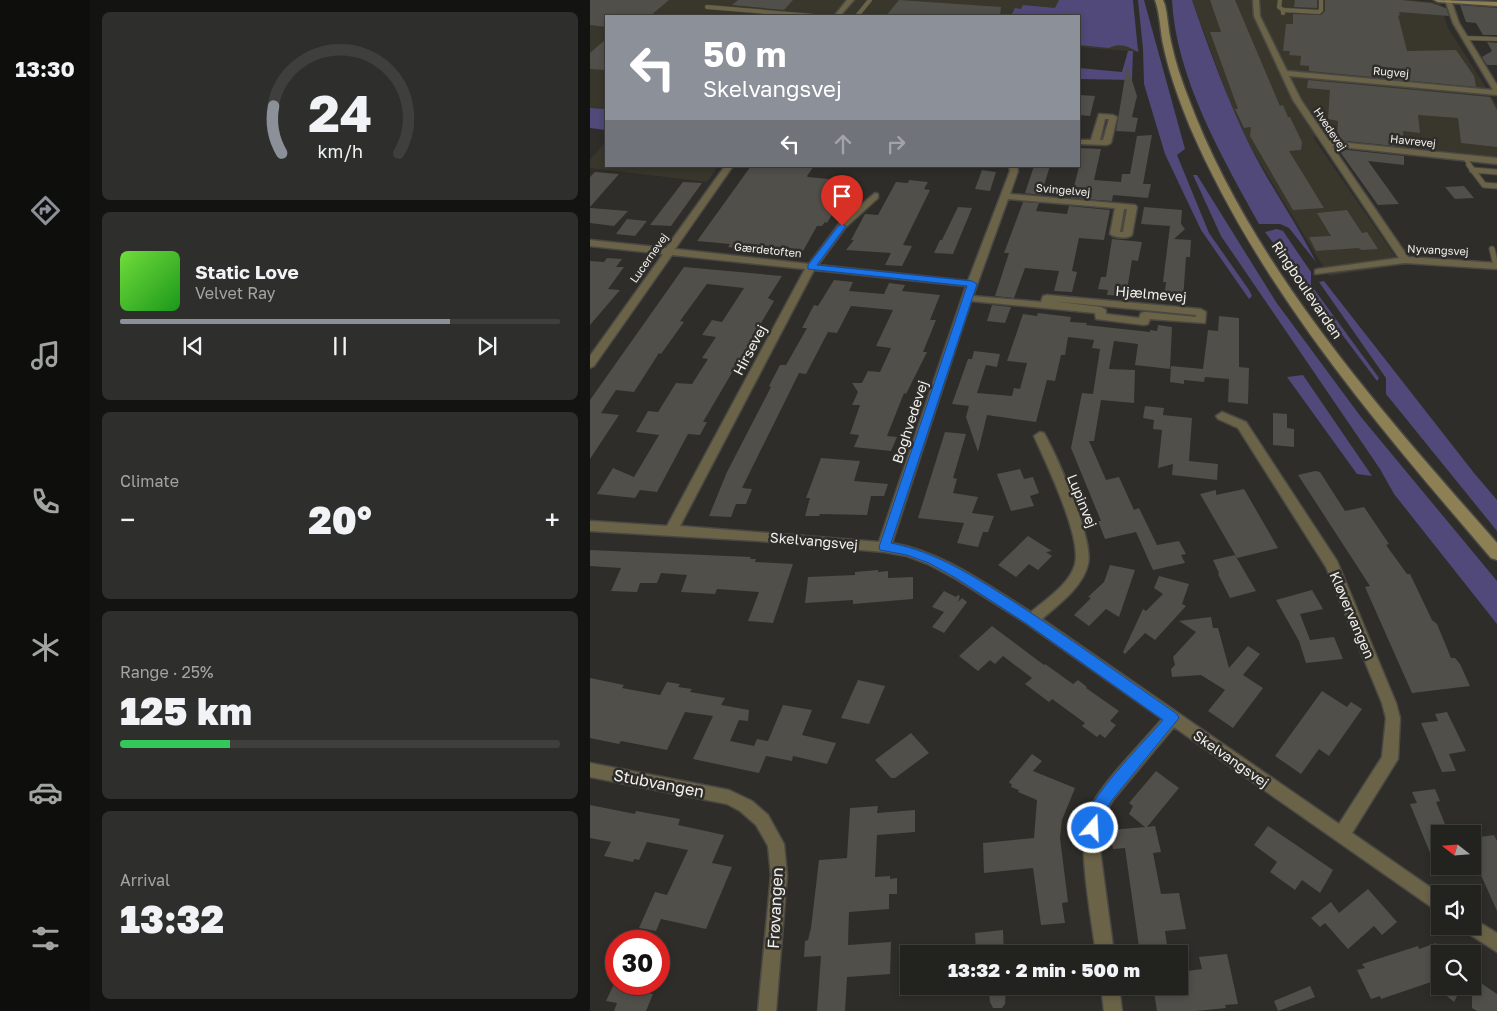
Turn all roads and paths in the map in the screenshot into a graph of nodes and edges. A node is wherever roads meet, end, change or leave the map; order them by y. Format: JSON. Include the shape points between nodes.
{"nodes":[{"id":1,"x":851,"y":0,"type":"edge"},
{"id":2,"x":870,"y":0,"type":"edge"},
{"id":3,"x":1256,"y":0,"type":"edge"},
{"id":4,"x":1280,"y":0,"type":"edge"},
{"id":5,"x":1321,"y":0,"type":"edge"},
{"id":6,"x":1438,"y":0,"type":"edge"},
{"id":7,"x":1448,"y":0,"type":"edge"},
{"id":8,"x":1161,"y":2,"type":"edge"},
{"id":9,"x":1497,"y":4,"type":"edge"},
{"id":10,"x":706,"y":7,"type":"dead end"},
{"id":11,"x":801,"y":15,"type":"edge"},
{"id":12,"x":838,"y":15,"type":"edge"},
{"id":13,"x":857,"y":15,"type":"edge"},
{"id":14,"x":1466,"y":38,"type":"junction"},
{"id":15,"x":1497,"y":39,"type":"edge"},
{"id":16,"x":1283,"y":73,"type":"junction"},
{"id":17,"x":1497,"y":92,"type":"edge"},
{"id":18,"x":1080,"y":142,"type":"edge"},
{"id":19,"x":1096,"y":142,"type":"dead end"},
{"id":20,"x":1326,"y":143,"type":"junction"},
{"id":21,"x":1465,"y":158,"type":"junction"},
{"id":22,"x":1497,"y":161,"type":"edge"},
{"id":23,"x":728,"y":167,"type":"edge"},
{"id":24,"x":1014,"y":167,"type":"edge"},
{"id":25,"x":1472,"y":170,"type":"junction"},
{"id":26,"x":1497,"y":172,"type":"edge"},
{"id":27,"x":1497,"y":186,"type":"edge"},
{"id":28,"x":875,"y":196,"type":"dead end"},
{"id":29,"x":1005,"y":196,"type":"junction"},
{"id":30,"x":1120,"y":206,"type":"dead end"},
{"id":31,"x":590,"y":243,"type":"edge"},
{"id":32,"x":1492,"y":249,"type":"dead end"},
{"id":33,"x":669,"y":252,"type":"junction"},
{"id":34,"x":1405,"y":260,"type":"junction"},
{"id":35,"x":1497,"y":266,"type":"edge"},
{"id":36,"x":811,"y":267,"type":"junction"},
{"id":37,"x":1318,"y":272,"type":"dead end"},
{"id":38,"x":972,"y":284,"type":"junction"},
{"id":39,"x":967,"y":298,"type":"junction"},
{"id":40,"x":1045,"y":305,"type":"junction"},
{"id":41,"x":590,"y":364,"type":"edge"},
{"id":42,"x":1222,"y":416,"type":"dead end"},
{"id":43,"x":1040,"y":436,"type":"dead end"},
{"id":44,"x":590,"y":526,"type":"edge"},
{"id":45,"x":671,"y":532,"type":"junction"},
{"id":46,"x":884,"y":547,"type":"junction"},
{"id":47,"x":1497,"y":554,"type":"edge"},
{"id":48,"x":1032,"y":620,"type":"junction"},
{"id":49,"x":1172,"y":718,"type":"junction"},
{"id":50,"x":590,"y":770,"type":"edge"},
{"id":51,"x":728,"y":797,"type":"joint"},
{"id":52,"x":1341,"y":836,"type":"junction"},
{"id":53,"x":1431,"y":898,"type":"edge"},
{"id":54,"x":1481,"y":932,"type":"edge"},
{"id":55,"x":1497,"y":943,"type":"edge"},
{"id":56,"x":1104,"y":945,"type":"edge"},
{"id":57,"x":1111,"y":995,"type":"edge"},
{"id":58,"x":767,"y":1011,"type":"edge"},
{"id":59,"x":1113,"y":1011,"type":"edge"}],
"edges":[{"from":1,"to":12,"type":"street"},
{"from":2,"to":13,"type":"lane"},
{"from":3,"to":16,"type":"street","name":"Hvedevej","via":[[1257,16]]},
{"from":4,"to":5,"type":"lane","via":[[1279,7],[1283,12],[1319,12]]},
{"from":6,"to":7,"type":"main road"},
{"from":7,"to":9,"type":"main road"},
{"from":7,"to":14,"type":"street","via":[[1456,23]]},
{"from":8,"to":47,"type":"main road","name":"Ringboulevarden","via":[[1177,80],[1189,114],[1246,226],[1314,329],[1363,394]]},
{"from":10,"to":11,"type":"lane"},
{"from":14,"to":15,"type":"lane"},
{"from":14,"to":17,"type":"street"},
{"from":16,"to":17,"type":"street","name":"Rugvej"},
{"from":16,"to":20,"type":"street","name":"Hvedevej"},
{"from":18,"to":19,"type":"street"},
{"from":20,"to":21,"type":"street","name":"Havrevej"},
{"from":20,"to":34,"type":"street","name":"Hvedevej"},
{"from":21,"to":22,"type":"street","name":"Havrevej"},
{"from":21,"to":25,"type":"lane"},
{"from":23,"to":33,"type":"street","name":"Lucernevej"},
{"from":24,"to":29,"type":"street","name":"Boghvedevej"},
{"from":25,"to":26,"type":"lane"},
{"from":25,"to":27,"type":"lane","via":[[1484,185]]},
{"from":28,"to":36,"type":"street","name":"Hirsevej","via":[[842,226]]},
{"from":29,"to":30,"type":"street","name":"Svingelvej"},
{"from":29,"to":38,"type":"street","name":"Boghvedevej"},
{"from":31,"to":33,"type":"street","name":"Gærdetoften"},
{"from":32,"to":35,"type":"lane"},
{"from":33,"to":36,"type":"street","name":"Gærdetoften"},
{"from":33,"to":41,"type":"street","name":"Lucernevej"},
{"from":34,"to":35,"type":"street","name":"Nyvangsvej"},
{"from":34,"to":37,"type":"street","name":"Nyvangsvej"},
{"from":36,"to":38,"type":"street","name":"Gærdetoften"},
{"from":36,"to":45,"type":"street","name":"Hirsevej"},
{"from":38,"to":39,"type":"street","name":"Boghvedevej"},
{"from":39,"to":40,"type":"street","name":"Hjælmevej"},
{"from":39,"to":46,"type":"street","name":"Boghvedevej"},
{"from":40,"to":40,"type":"street","name":"Hjælmevej","via":[[1101,310],[1100,318],[1144,322],[1145,316],[1201,321],[1201,312],[1047,298]]},
{"from":42,"to":52,"type":"street","name":"Kløvervangen","via":[[1242,425],[1332,565],[1389,702],[1393,718],[1390,759]]},
{"from":43,"to":48,"type":"street","name":"Lupinvej","via":[[1082,541],[1083,562],[1075,578]]},
{"from":44,"to":45,"type":"street","name":"Skelvangsvej"},
{"from":45,"to":46,"type":"street","name":"Skelvangsvej"},
{"from":46,"to":48,"type":"street","name":"Skelvangsvej","via":[[933,560]]},
{"from":48,"to":49,"type":"street","name":"Skelvangsvej"},
{"from":49,"to":52,"type":"street","name":"Skelvangsvej"},
{"from":49,"to":56,"type":"street","via":[[1107,795],[1095,815],[1091,842]]},
{"from":50,"to":51,"type":"street","name":"Stubvangen"},
{"from":51,"to":58,"type":"street","name":"Frøvangen","via":[[746,806],[762,820],[776,844],[779,875]]},
{"from":52,"to":53,"type":"street","name":"Skelvangsvej"},
{"from":54,"to":55,"type":"street"},
{"from":57,"to":59,"type":"street"}]}
